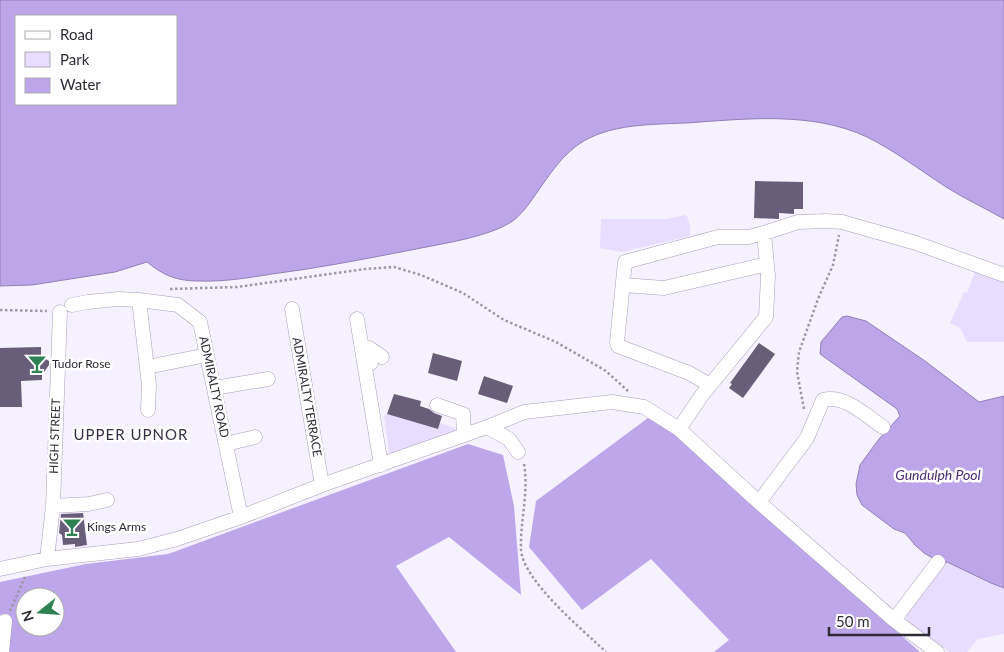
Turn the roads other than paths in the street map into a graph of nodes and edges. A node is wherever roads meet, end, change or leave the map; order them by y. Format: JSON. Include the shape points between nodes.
{"nodes":[{"id":1,"x":764,"y":233,"type":"junction"},
{"id":2,"x":767,"y":264,"type":"junction"},
{"id":3,"x":1004,"y":275,"type":"edge"},
{"id":4,"x":623,"y":285,"type":"junction"},
{"id":5,"x":139,"y":300,"type":"junction"},
{"id":6,"x":66,"y":309,"type":"joint"},
{"id":7,"x":292,"y":309,"type":"dead end"},
{"id":8,"x":357,"y":319,"type":"dead end"},
{"id":9,"x":207,"y":355,"type":"junction"},
{"id":10,"x":382,"y":357,"type":"dead end"},
{"id":11,"x":157,"y":365,"type":"dead end"},
{"id":12,"x":268,"y":379,"type":"dead end"},
{"id":13,"x":710,"y":385,"type":"junction"},
{"id":14,"x":214,"y":388,"type":"junction"},
{"id":15,"x":437,"y":405,"type":"dead end"},
{"id":16,"x":148,"y":410,"type":"dead end"},
{"id":17,"x":487,"y":427,"type":"junction"},
{"id":18,"x":883,"y":427,"type":"dead end"},
{"id":19,"x":679,"y":429,"type":"junction"},
{"id":20,"x":464,"y":435,"type":"junction"},
{"id":21,"x":254,"y":437,"type":"dead end"},
{"id":22,"x":226,"y":444,"type":"junction"},
{"id":23,"x":518,"y":452,"type":"road end"},
{"id":24,"x":385,"y":463,"type":"junction"},
{"id":25,"x":322,"y":485,"type":"junction"},
{"id":26,"x":107,"y":500,"type":"dead end"},
{"id":27,"x":759,"y":502,"type":"junction"},
{"id":28,"x":52,"y":506,"type":"junction"},
{"id":29,"x":241,"y":517,"type":"junction"},
{"id":30,"x":47,"y":559,"type":"junction"},
{"id":31,"x":938,"y":562,"type":"dead end"},
{"id":32,"x":0,"y":569,"type":"edge"},
{"id":33,"x":5,"y":620,"type":"road end"},
{"id":34,"x":894,"y":620,"type":"junction"},
{"id":35,"x":2,"y":652,"type":"edge"},
{"id":36,"x":936,"y":652,"type":"edge"}],
"edges":[{"from":1,"to":2,"type":"street"},
{"from":1,"to":3,"type":"street","via":[[798,222],[842,222],[916,242]]},
{"from":1,"to":4,"type":"street","via":[[718,237],[626,261]]},
{"from":2,"to":4,"type":"street","via":[[664,288]]},
{"from":2,"to":13,"type":"street","via":[[766,317]]},
{"from":4,"to":13,"type":"street","via":[[618,346],[689,373]]},
{"from":5,"to":6,"type":"street","name":"ADMIRALTY ROAD","via":[[88,302]]},
{"from":5,"to":9,"type":"street","name":"ADMIRALTY ROAD","via":[[178,305],[200,322]]},
{"from":5,"to":16,"type":"street","via":[[149,386]]},
{"from":6,"to":28,"type":"street","name":"HIGH STREET"},
{"from":7,"to":25,"type":"street","name":"ADMIRALTY TERRACE"},
{"from":8,"to":24,"type":"street"},
{"from":9,"to":11,"type":"street"},
{"from":9,"to":14,"type":"street","name":"ADMIRALTY ROAD"},
{"from":10,"to":24,"type":"street","via":[[369,348]]},
{"from":12,"to":14,"type":"street"},
{"from":13,"to":19,"type":"street"},
{"from":14,"to":22,"type":"street","name":"ADMIRALTY ROAD"},
{"from":15,"to":20,"type":"street","via":[[463,414]]},
{"from":17,"to":19,"type":"street","via":[[524,412],[612,402],[644,407]]},
{"from":17,"to":20,"type":"street"},
{"from":17,"to":23,"type":"street","via":[[509,439]]},
{"from":18,"to":27,"type":"street","via":[[846,402],[832,398],[823,400],[807,438]]},
{"from":19,"to":27,"type":"street"},
{"from":20,"to":24,"type":"street"},
{"from":21,"to":22,"type":"street"},
{"from":22,"to":29,"type":"street","name":"ADMIRALTY ROAD"},
{"from":24,"to":25,"type":"street"},
{"from":25,"to":29,"type":"street"},
{"from":26,"to":28,"type":"street"},
{"from":27,"to":34,"type":"street"},
{"from":28,"to":30,"type":"street","name":"HIGH STREET"},
{"from":29,"to":30,"type":"street","via":[[138,549]]},
{"from":30,"to":32,"type":"street"},
{"from":31,"to":34,"type":"street"},
{"from":33,"to":35,"type":"street"},
{"from":34,"to":36,"type":"street"}]}
